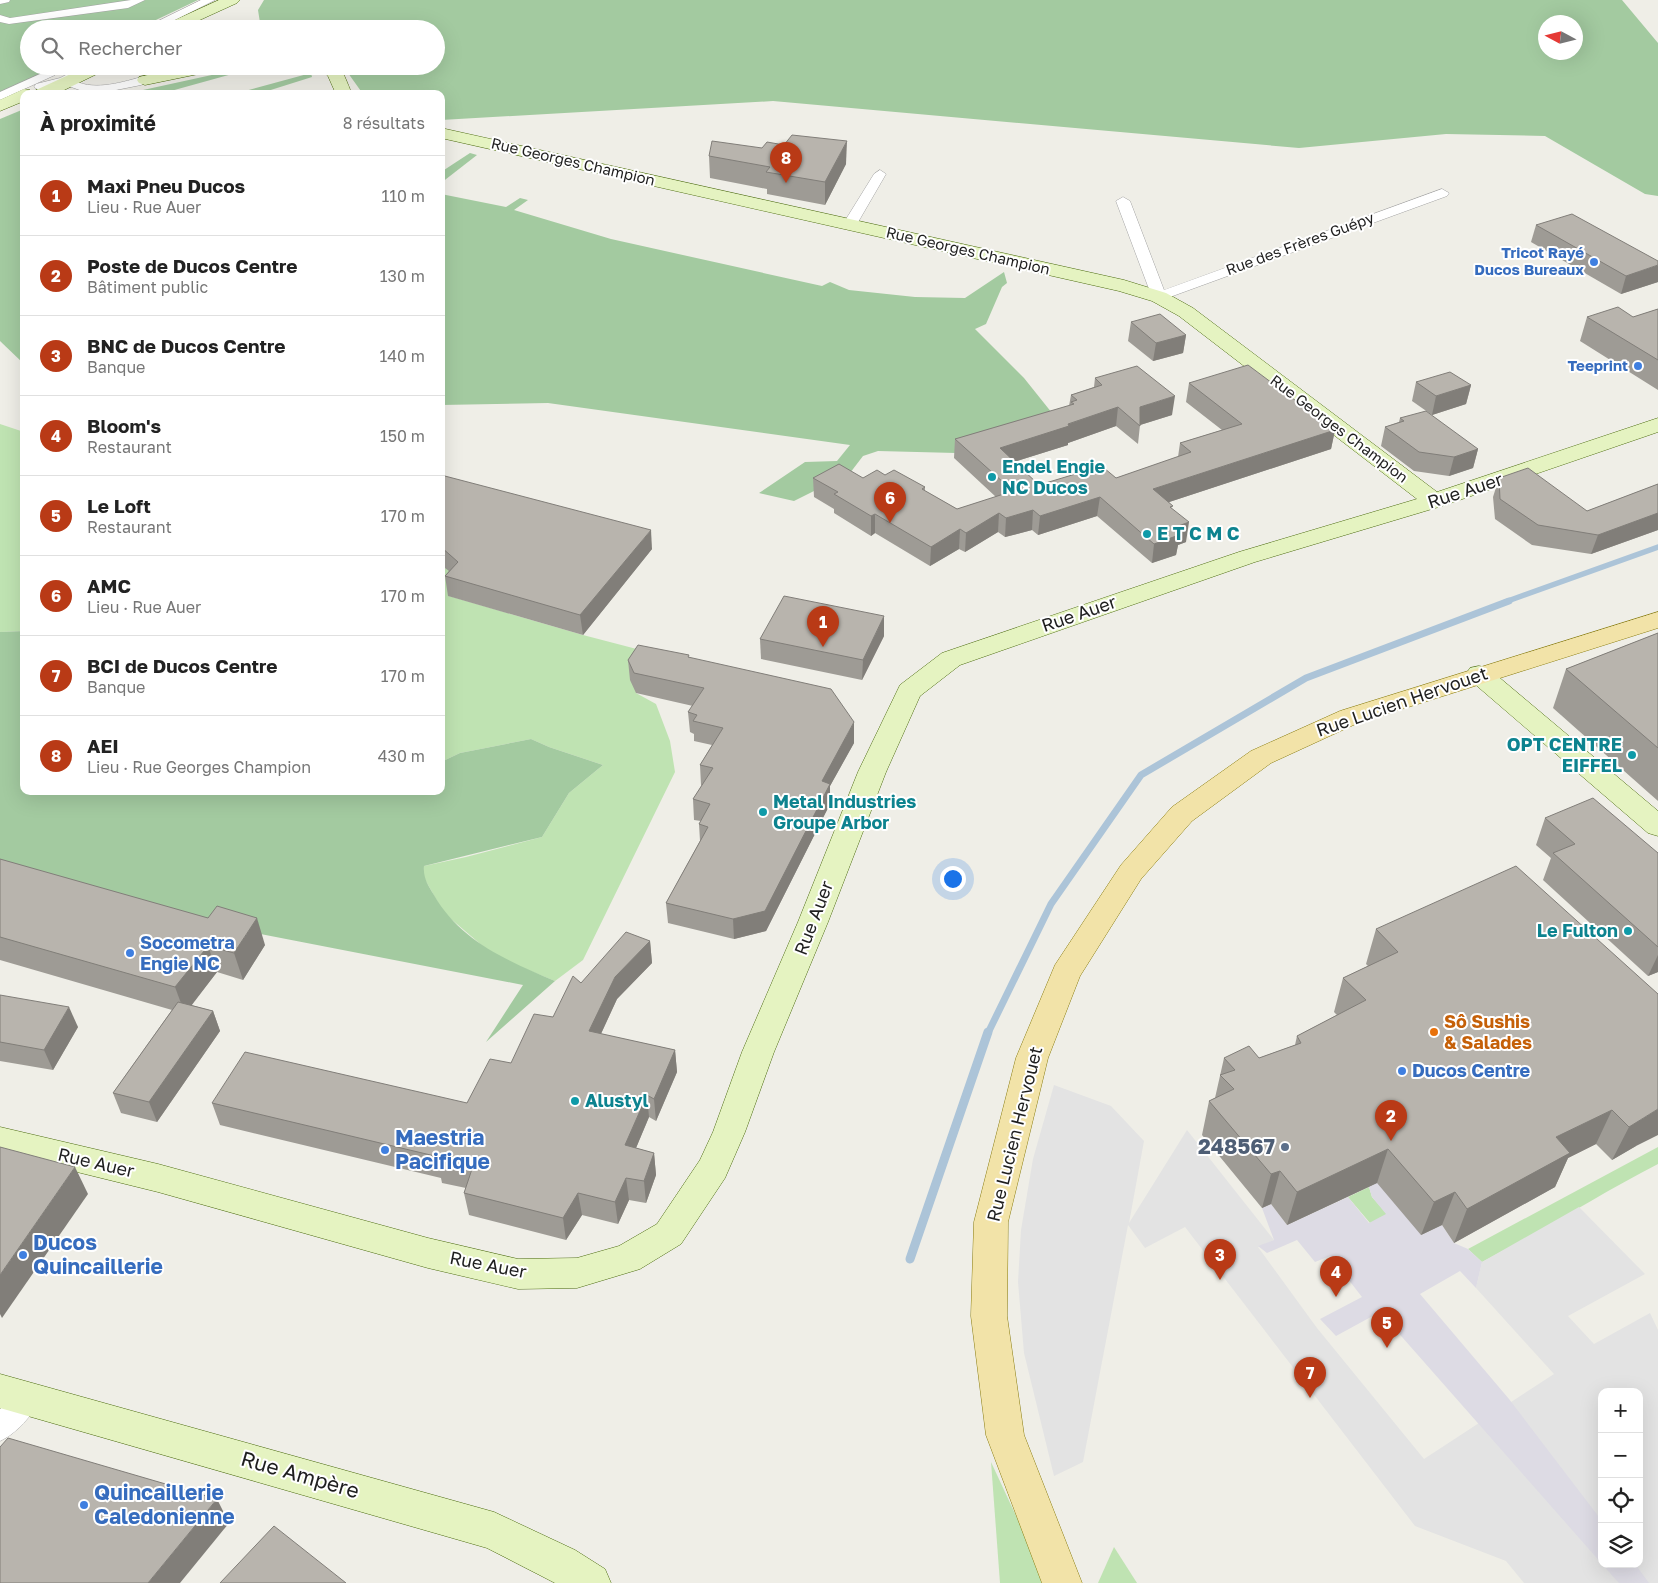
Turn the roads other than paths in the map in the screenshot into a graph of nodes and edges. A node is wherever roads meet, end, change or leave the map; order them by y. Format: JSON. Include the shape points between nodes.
{"nodes":[{"id":1,"x":140,"y":0,"type":"edge"},
{"id":2,"x":210,"y":0,"type":"edge"},
{"id":3,"x":232,"y":0,"type":"edge"},
{"id":4,"x":240,"y":0,"type":"edge"},
{"id":5,"x":0,"y":18,"type":"edge"},
{"id":6,"x":167,"y":20,"type":"edge"},
{"id":7,"x":187,"y":20,"type":"edge"},
{"id":8,"x":200,"y":20,"type":"edge"},
{"id":9,"x":103,"y":75,"type":"edge"},
{"id":10,"x":169,"y":75,"type":"edge"},
{"id":11,"x":335,"y":75,"type":"edge"},
{"id":12,"x":73,"y":76,"type":"edge"},
{"id":13,"x":145,"y":80,"type":"joint"},
{"id":14,"x":40,"y":90,"type":"edge"},
{"id":15,"x":41,"y":90,"type":"edge"},
{"id":16,"x":342,"y":90,"type":"edge"},
{"id":17,"x":20,"y":96,"type":"edge"},
{"id":18,"x":20,"y":98,"type":"edge"},
{"id":19,"x":20,"y":104,"type":"edge"},
{"id":20,"x":2,"y":106,"type":"edge"},
{"id":21,"x":445,"y":134,"type":"edge"},
{"id":22,"x":880,"y":174,"type":"dead end"},
{"id":23,"x":1442,"y":193,"type":"dead end"},
{"id":24,"x":1123,"y":200,"type":"dead end"},
{"id":25,"x":850,"y":224,"type":"junction"},
{"id":26,"x":1159,"y":297,"type":"junction"},
{"id":27,"x":1658,"y":425,"type":"edge"},
{"id":28,"x":1434,"y":501,"type":"junction"},
{"id":29,"x":1658,"y":620,"type":"edge"},
{"id":30,"x":1479,"y":674,"type":"junction"},
{"id":31,"x":1658,"y":826,"type":"edge"},
{"id":32,"x":0,"y":1140,"type":"edge"},
{"id":33,"x":14,"y":1395,"type":"edge"},
{"id":34,"x":0,"y":1428,"type":"edge"},
{"id":35,"x":590,"y":1583,"type":"edge"},
{"id":36,"x":1062,"y":1583,"type":"edge"}],
"edges":[{"from":1,"to":5,"type":"street","via":[[128,5],[9,21]]},
{"from":2,"to":6,"type":"street"},
{"from":3,"to":7,"type":"street"},
{"from":4,"to":8,"type":"street"},
{"from":9,"to":12,"type":"street"},
{"from":9,"to":12,"type":"street"},
{"from":9,"to":13,"type":"street","via":[[122,87]]},
{"from":10,"to":13,"type":"street"},
{"from":11,"to":16,"type":"street"},
{"from":12,"to":14,"type":"street"},
{"from":12,"to":15,"type":"street"},
{"from":12,"to":15,"type":"street"},
{"from":17,"to":20,"type":"street"},
{"from":18,"to":20,"type":"street"},
{"from":19,"to":20,"type":"street"},
{"from":21,"to":25,"type":"street","name":"Rue Georges Champion"},
{"from":22,"to":25,"type":"street"},
{"from":23,"to":26,"type":"street","name":"Rue des Frères Guépy"},
{"from":24,"to":26,"type":"street"},
{"from":25,"to":26,"type":"street","name":"Rue Georges Champion","via":[[1115,284]]},
{"from":26,"to":28,"type":"street","name":"Rue Georges Champion","via":[[1186,312]]},
{"from":27,"to":28,"type":"street","name":"Rue Auer"},
{"from":28,"to":32,"type":"street","name":"Rue Auer","via":[[1247,557],[1000,641],[951,659],[909,691],[872,772],[713,1168],[669,1234],[628,1258],[577,1273],[518,1274],[428,1253],[158,1178]]},
{"from":29,"to":30,"type":"main road","name":"Rue Lucien Hervouet"},
{"from":30,"to":31,"type":"street"},
{"from":30,"to":36,"type":"main road","name":"Rue Lucien Hervouet","via":[[1349,717],[1261,757],[1182,814],[1131,872],[1066,973],[1032,1058],[991,1222],[989,1316],[1005,1435]]},
{"from":33,"to":34,"type":"street"},
{"from":33,"to":35,"type":"street","name":"Rue Ampère","via":[[494,1532],[561,1564]]}]}
